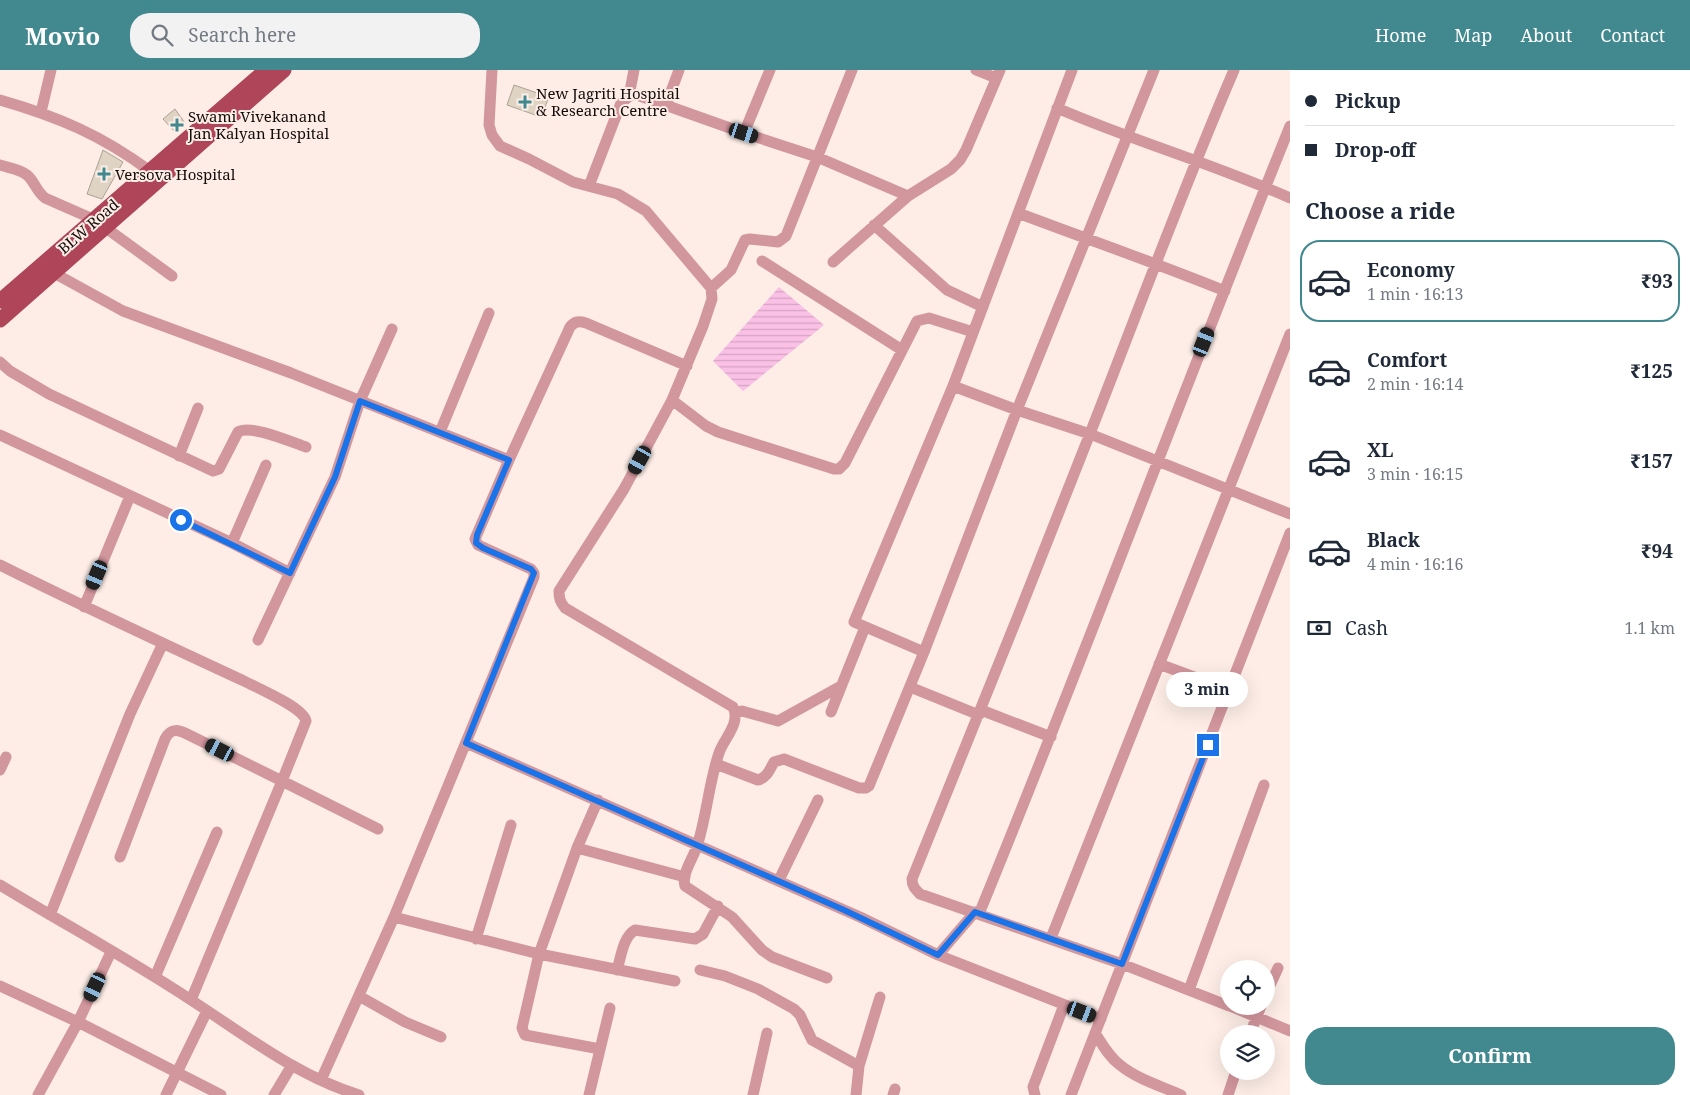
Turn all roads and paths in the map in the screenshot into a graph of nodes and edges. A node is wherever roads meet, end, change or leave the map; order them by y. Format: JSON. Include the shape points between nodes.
{"nodes":[{"id":1,"x":51,"y":70,"type":"edge"},
{"id":2,"x":266,"y":70,"type":"edge"},
{"id":3,"x":284,"y":70,"type":"edge"},
{"id":4,"x":492,"y":70,"type":"edge"},
{"id":5,"x":634,"y":70,"type":"edge"},
{"id":6,"x":679,"y":70,"type":"edge"},
{"id":7,"x":770,"y":70,"type":"edge"},
{"id":8,"x":852,"y":70,"type":"edge"},
{"id":9,"x":976,"y":70,"type":"edge"},
{"id":10,"x":1072,"y":70,"type":"edge"},
{"id":11,"x":1154,"y":70,"type":"edge"},
{"id":12,"x":1234,"y":70,"type":"edge"},
{"id":13,"x":998,"y":74,"type":"edge"},
{"id":14,"x":629,"y":96,"type":"junction"},
{"id":15,"x":0,"y":100,"type":"edge"},
{"id":16,"x":666,"y":105,"type":"junction"},
{"id":17,"x":1057,"y":108,"type":"junction"},
{"id":18,"x":41,"y":112,"type":"junction"},
{"id":19,"x":1290,"y":126,"type":"edge"},
{"id":20,"x":744,"y":133,"type":"junction"},
{"id":21,"x":1128,"y":135,"type":"junction"},
{"id":22,"x":817,"y":156,"type":"junction"},
{"id":23,"x":1195,"y":160,"type":"junction"},
{"id":24,"x":0,"y":166,"type":"edge"},
{"id":25,"x":150,"y":171,"type":"junction"},
{"id":26,"x":589,"y":186,"type":"junction"},
{"id":27,"x":1266,"y":187,"type":"junction"},
{"id":28,"x":908,"y":196,"type":"junction"},
{"id":29,"x":1290,"y":198,"type":"edge"},
{"id":30,"x":1018,"y":213,"type":"junction"},
{"id":31,"x":100,"y":224,"type":"junction"},
{"id":32,"x":874,"y":225,"type":"junction"},
{"id":33,"x":1086,"y":239,"type":"junction"},
{"id":34,"x":762,"y":261,"type":"dead end"},
{"id":35,"x":833,"y":262,"type":"dead end"},
{"id":36,"x":1155,"y":263,"type":"junction"},
{"id":37,"x":54,"y":273,"type":"junction"},
{"id":38,"x":172,"y":276,"type":"dead end"},
{"id":39,"x":711,"y":288,"type":"junction"},
{"id":40,"x":1224,"y":291,"type":"junction"},
{"id":41,"x":0,"y":301,"type":"edge"},
{"id":42,"x":983,"y":306,"type":"junction"},
{"id":43,"x":488,"y":313,"type":"dead end"},
{"id":44,"x":0,"y":320,"type":"edge"},
{"id":45,"x":392,"y":329,"type":"dead end"},
{"id":46,"x":973,"y":332,"type":"junction"},
{"id":47,"x":1290,"y":334,"type":"edge"},
{"id":48,"x":902,"y":350,"type":"junction"},
{"id":49,"x":0,"y":362,"type":"edge"},
{"id":50,"x":687,"y":366,"type":"junction"},
{"id":51,"x":953,"y":386,"type":"junction"},
{"id":52,"x":672,"y":400,"type":"junction"},
{"id":53,"x":360,"y":401,"type":"junction"},
{"id":54,"x":198,"y":408,"type":"dead end"},
{"id":55,"x":1017,"y":410,"type":"junction"},
{"id":56,"x":440,"y":432,"type":"junction"},
{"id":57,"x":1090,"y":434,"type":"junction"},
{"id":58,"x":0,"y":435,"type":"edge"},
{"id":59,"x":306,"y":447,"type":"dead end"},
{"id":60,"x":179,"y":456,"type":"junction"},
{"id":61,"x":509,"y":460,"type":"junction"},
{"id":62,"x":1157,"y":462,"type":"junction"},
{"id":63,"x":266,"y":464,"type":"dead end"},
{"id":64,"x":1228,"y":490,"type":"junction"},
{"id":65,"x":130,"y":496,"type":"junction"},
{"id":66,"x":1290,"y":514,"type":"edge"},
{"id":67,"x":1290,"y":533,"type":"edge"},
{"id":68,"x":232,"y":543,"type":"junction"},
{"id":69,"x":0,"y":565,"type":"edge"},
{"id":70,"x":290,"y":573,"type":"junction"},
{"id":71,"x":84,"y":607,"type":"junction"},
{"id":72,"x":865,"y":627,"type":"junction"},
{"id":73,"x":258,"y":640,"type":"dead end"},
{"id":74,"x":163,"y":643,"type":"junction"},
{"id":75,"x":924,"y":652,"type":"junction"},
{"id":76,"x":1159,"y":664,"type":"junction"},
{"id":77,"x":841,"y":686,"type":"junction"},
{"id":78,"x":910,"y":687,"type":"junction"},
{"id":79,"x":1229,"y":690,"type":"junction"},
{"id":80,"x":832,"y":712,"type":"dead end"},
{"id":81,"x":980,"y":712,"type":"junction"},
{"id":82,"x":736,"y":713,"type":"junction"},
{"id":83,"x":1051,"y":737,"type":"junction"},
{"id":84,"x":466,"y":743,"type":"junction"},
{"id":85,"x":6,"y":757,"type":"dead end"},
{"id":86,"x":716,"y":764,"type":"junction"},
{"id":87,"x":0,"y":770,"type":"edge"},
{"id":88,"x":282,"y":781,"type":"junction"},
{"id":89,"x":1264,"y":785,"type":"dead end"},
{"id":90,"x":598,"y":800,"type":"junction"},
{"id":91,"x":818,"y":800,"type":"dead end"},
{"id":92,"x":511,"y":825,"type":"dead end"},
{"id":93,"x":378,"y":829,"type":"dead end"},
{"id":94,"x":217,"y":832,"type":"dead end"},
{"id":95,"x":698,"y":844,"type":"junction"},
{"id":96,"x":577,"y":848,"type":"junction"},
{"id":97,"x":120,"y":857,"type":"dead end"},
{"id":98,"x":685,"y":877,"type":"junction"},
{"id":99,"x":779,"y":880,"type":"junction"},
{"id":100,"x":0,"y":885,"type":"edge"},
{"id":101,"x":718,"y":906,"type":"junction"},
{"id":102,"x":977,"y":913,"type":"junction"},
{"id":103,"x":50,"y":915,"type":"junction"},
{"id":104,"x":394,"y":917,"type":"junction"},
{"id":105,"x":1051,"y":938,"type":"junction"},
{"id":106,"x":476,"y":939,"type":"junction"},
{"id":107,"x":112,"y":952,"type":"junction"},
{"id":108,"x":539,"y":954,"type":"junction"},
{"id":109,"x":938,"y":955,"type":"junction"},
{"id":110,"x":1122,"y":964,"type":"junction"},
{"id":111,"x":1278,"y":968,"type":"dead end"},
{"id":112,"x":617,"y":970,"type":"junction"},
{"id":113,"x":700,"y":970,"type":"dead end"},
{"id":114,"x":1275,"y":974,"type":"edge"},
{"id":115,"x":155,"y":977,"type":"junction"},
{"id":116,"x":827,"y":978,"type":"dead end"},
{"id":117,"x":675,"y":981,"type":"dead end"},
{"id":118,"x":0,"y":986,"type":"edge"},
{"id":119,"x":1189,"y":990,"type":"junction"},
{"id":120,"x":359,"y":996,"type":"junction"},
{"id":121,"x":880,"y":997,"type":"dead end"},
{"id":122,"x":191,"y":1000,"type":"junction"},
{"id":123,"x":1220,"y":1002,"type":"edge"},
{"id":124,"x":1064,"y":1005,"type":"junction"},
{"id":125,"x":610,"y":1008,"type":"dead end"},
{"id":126,"x":207,"y":1011,"type":"junction"},
{"id":127,"x":1263,"y":1015,"type":"edge"},
{"id":128,"x":1101,"y":1019,"type":"junction"},
{"id":129,"x":78,"y":1022,"type":"junction"},
{"id":130,"x":1290,"y":1031,"type":"edge"},
{"id":131,"x":767,"y":1033,"type":"dead end"},
{"id":132,"x":1095,"y":1033,"type":"junction"},
{"id":133,"x":441,"y":1037,"type":"dead end"},
{"id":134,"x":600,"y":1048,"type":"junction"},
{"id":135,"x":292,"y":1065,"type":"junction"},
{"id":136,"x":859,"y":1066,"type":"junction"},
{"id":137,"x":177,"y":1073,"type":"junction"},
{"id":138,"x":321,"y":1080,"type":"junction"},
{"id":139,"x":1233,"y":1080,"type":"edge"},
{"id":140,"x":38,"y":1095,"type":"edge"},
{"id":141,"x":166,"y":1095,"type":"edge"},
{"id":142,"x":221,"y":1095,"type":"edge"},
{"id":143,"x":274,"y":1095,"type":"edge"},
{"id":144,"x":359,"y":1095,"type":"edge"},
{"id":145,"x":589,"y":1095,"type":"edge"},
{"id":146,"x":753,"y":1095,"type":"edge"},
{"id":147,"x":856,"y":1095,"type":"edge"},
{"id":148,"x":1035,"y":1095,"type":"edge"},
{"id":149,"x":1071,"y":1095,"type":"edge"},
{"id":150,"x":1181,"y":1095,"type":"edge"},
{"id":151,"x":1228,"y":1095,"type":"edge"}],
"edges":[{"from":1,"to":18,"type":"street"},
{"from":2,"to":25,"type":"main road","name":"BLW Road"},
{"from":3,"to":31,"type":"main road"},
{"from":4,"to":26,"type":"street","via":[[489,125],[496,142],[573,182]]},
{"from":5,"to":14,"type":"street"},
{"from":6,"to":16,"type":"street"},
{"from":7,"to":20,"type":"street"},
{"from":8,"to":22,"type":"street"},
{"from":9,"to":13,"type":"street"},
{"from":10,"to":17,"type":"street"},
{"from":11,"to":21,"type":"street"},
{"from":12,"to":23,"type":"street"},
{"from":13,"to":28,"type":"street","via":[[960,160]]},
{"from":14,"to":16,"type":"street","via":[[637,94]]},
{"from":14,"to":26,"type":"street","via":[[622,103]]},
{"from":15,"to":18,"type":"street"},
{"from":16,"to":20,"type":"street"},
{"from":17,"to":21,"type":"street"},
{"from":17,"to":30,"type":"street"},
{"from":18,"to":25,"type":"street","via":[[107,142]]},
{"from":19,"to":27,"type":"street"},
{"from":20,"to":22,"type":"street"},
{"from":21,"to":23,"type":"street"},
{"from":21,"to":33,"type":"street"},
{"from":22,"to":28,"type":"street"},
{"from":22,"to":39,"type":"street","via":[[786,236],[778,242],[745,240],[731,270]]},
{"from":23,"to":27,"type":"street"},
{"from":23,"to":36,"type":"street"},
{"from":24,"to":31,"type":"street","via":[[22,172],[45,198]]},
{"from":25,"to":31,"type":"main road","name":"BLW Road"},
{"from":26,"to":39,"type":"street","via":[[618,194],[646,211]]},
{"from":27,"to":29,"type":"street"},
{"from":27,"to":40,"type":"street"},
{"from":28,"to":32,"type":"street"},
{"from":30,"to":33,"type":"street"},
{"from":30,"to":42,"type":"street"},
{"from":31,"to":37,"type":"main road"},
{"from":31,"to":38,"type":"street"},
{"from":31,"to":41,"type":"main road","name":"BLW Road"},
{"from":32,"to":35,"type":"street"},
{"from":32,"to":42,"type":"street","via":[[947,290]]},
{"from":33,"to":36,"type":"street"},
{"from":33,"to":55,"type":"street"},
{"from":34,"to":48,"type":"street"},
{"from":36,"to":40,"type":"street"},
{"from":36,"to":57,"type":"street"},
{"from":37,"to":44,"type":"main road"},
{"from":37,"to":53,"type":"street","via":[[124,311]]},
{"from":39,"to":50,"type":"street","via":[[712,299]]},
{"from":40,"to":62,"type":"street"},
{"from":42,"to":46,"type":"street"},
{"from":43,"to":56,"type":"street"},
{"from":45,"to":53,"type":"street"},
{"from":46,"to":48,"type":"street","via":[[923,319],[917,321]]},
{"from":46,"to":51,"type":"street"},
{"from":47,"to":64,"type":"street"},
{"from":48,"to":52,"type":"street","via":[[839,469],[718,432]]},
{"from":49,"to":60,"type":"street","via":[[50,394]]},
{"from":50,"to":52,"type":"street"},
{"from":50,"to":61,"type":"street","via":[[586,323],[574,323]]},
{"from":51,"to":55,"type":"street"},
{"from":51,"to":72,"type":"street","via":[[854,622]]},
{"from":52,"to":82,"type":"street","via":[[624,489],[559,590],[559,597],[565,608],[733,708]]},
{"from":53,"to":56,"type":"street"},
{"from":53,"to":70,"type":"street","via":[[335,477]]},
{"from":54,"to":60,"type":"street"},
{"from":55,"to":57,"type":"street"},
{"from":55,"to":75,"type":"street"},
{"from":56,"to":61,"type":"street"},
{"from":57,"to":62,"type":"street"},
{"from":57,"to":81,"type":"street"},
{"from":58,"to":65,"type":"street"},
{"from":59,"to":60,"type":"street","via":[[268,434],[243,430],[238,432],[215,471]]},
{"from":61,"to":84,"type":"street","via":[[476,543],[534,573]]},
{"from":62,"to":64,"type":"street"},
{"from":62,"to":83,"type":"street"},
{"from":63,"to":68,"type":"street"},
{"from":64,"to":66,"type":"street"},
{"from":64,"to":76,"type":"street"},
{"from":65,"to":68,"type":"street"},
{"from":65,"to":71,"type":"street"},
{"from":67,"to":79,"type":"street"},
{"from":68,"to":70,"type":"street"},
{"from":69,"to":71,"type":"street"},
{"from":70,"to":73,"type":"street"},
{"from":71,"to":74,"type":"street"},
{"from":72,"to":75,"type":"street"},
{"from":72,"to":77,"type":"street"},
{"from":74,"to":88,"type":"street","via":[[302,712],[306,721]]},
{"from":74,"to":103,"type":"street","via":[[130,714]]},
{"from":75,"to":78,"type":"street"},
{"from":76,"to":79,"type":"street"},
{"from":76,"to":105,"type":"street"},
{"from":77,"to":80,"type":"street"},
{"from":77,"to":82,"type":"street","via":[[778,721]]},
{"from":78,"to":81,"type":"street"},
{"from":78,"to":86,"type":"street","via":[[866,788],[784,759],[774,762],[766,776],[758,780]]},
{"from":79,"to":110,"type":"street"},
{"from":81,"to":83,"type":"street"},
{"from":81,"to":102,"type":"street","via":[[912,883],[920,894]]},
{"from":82,"to":86,"type":"street","via":[[734,725]]},
{"from":83,"to":102,"type":"street"},
{"from":84,"to":90,"type":"street"},
{"from":84,"to":104,"type":"street"},
{"from":85,"to":87,"type":"street"},
{"from":86,"to":95,"type":"street"},
{"from":88,"to":93,"type":"street"},
{"from":88,"to":97,"type":"street","via":[[178,730],[168,732]]},
{"from":88,"to":122,"type":"street"},
{"from":89,"to":119,"type":"street"},
{"from":90,"to":95,"type":"street"},
{"from":90,"to":96,"type":"street"},
{"from":91,"to":99,"type":"street"},
{"from":92,"to":106,"type":"street"},
{"from":94,"to":115,"type":"street"},
{"from":95,"to":98,"type":"street"},
{"from":95,"to":99,"type":"street"},
{"from":96,"to":98,"type":"street"},
{"from":96,"to":108,"type":"street"},
{"from":98,"to":101,"type":"street","via":[[688,889]]},
{"from":99,"to":109,"type":"street"},
{"from":100,"to":103,"type":"street"},
{"from":101,"to":112,"type":"street","via":[[703,934],[695,939],[635,930],[630,933]]},
{"from":101,"to":116,"type":"street","via":[[772,957]]},
{"from":102,"to":105,"type":"street"},
{"from":102,"to":109,"type":"street"},
{"from":103,"to":107,"type":"street"},
{"from":104,"to":106,"type":"street"},
{"from":104,"to":120,"type":"street"},
{"from":105,"to":110,"type":"street"},
{"from":106,"to":108,"type":"street"},
{"from":107,"to":115,"type":"street"},
{"from":107,"to":129,"type":"street"},
{"from":108,"to":112,"type":"street"},
{"from":108,"to":134,"type":"street","via":[[522,1032]]},
{"from":109,"to":124,"type":"street"},
{"from":110,"to":119,"type":"street"},
{"from":110,"to":128,"type":"street"},
{"from":111,"to":114,"type":"street"},
{"from":112,"to":117,"type":"street"},
{"from":113,"to":136,"type":"street","via":[[758,989],[794,1009],[812,1040]]},
{"from":115,"to":122,"type":"street"},
{"from":118,"to":129,"type":"street"},
{"from":119,"to":123,"type":"street"},
{"from":120,"to":133,"type":"street","via":[[405,1022]]},
{"from":120,"to":138,"type":"street"},
{"from":121,"to":136,"type":"street"},
{"from":122,"to":126,"type":"street"},
{"from":124,"to":128,"type":"street"},
{"from":124,"to":148,"type":"street","via":[[1033,1087]]},
{"from":125,"to":134,"type":"street"},
{"from":126,"to":135,"type":"street"},
{"from":126,"to":137,"type":"street"},
{"from":127,"to":130,"type":"street"},
{"from":128,"to":132,"type":"street"},
{"from":129,"to":137,"type":"street"},
{"from":129,"to":140,"type":"street"},
{"from":131,"to":146,"type":"street"},
{"from":132,"to":149,"type":"street"},
{"from":132,"to":150,"type":"street","via":[[1120,1065]]},
{"from":134,"to":145,"type":"street"},
{"from":135,"to":138,"type":"street"},
{"from":135,"to":143,"type":"street"},
{"from":136,"to":147,"type":"street"},
{"from":137,"to":141,"type":"street"},
{"from":137,"to":142,"type":"street"},
{"from":138,"to":144,"type":"street"},
{"from":139,"to":151,"type":"street"}]}
